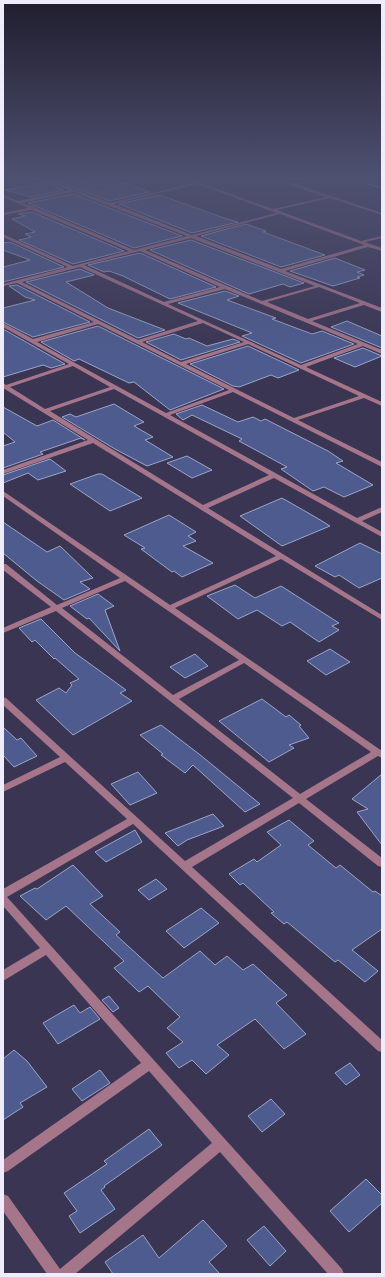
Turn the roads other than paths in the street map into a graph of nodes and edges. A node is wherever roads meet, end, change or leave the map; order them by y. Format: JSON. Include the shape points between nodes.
{"nodes":[{"id":1,"x":9,"y":238,"type":"edge"},
{"id":2,"x":102,"y":238,"type":"edge"},
{"id":3,"x":188,"y":238,"type":"edge"},
{"id":4,"x":198,"y":238,"type":"edge"},
{"id":5,"x":349,"y":238,"type":"edge"},
{"id":6,"x":380,"y":238,"type":"edge"},
{"id":7,"x":361,"y":242,"type":"junction"},
{"id":8,"x":369,"y":245,"type":"junction"},
{"id":9,"x":140,"y":250,"type":"junction"},
{"id":10,"x":382,"y":250,"type":"edge"},
{"id":11,"x":133,"y":251,"type":"junction"},
{"id":12,"x":80,"y":265,"type":"junction"},
{"id":13,"x":72,"y":267,"type":"junction"},
{"id":14,"x":282,"y":270,"type":"junction"},
{"id":15,"x":17,"y":281,"type":"junction"},
{"id":16,"x":4,"y":284,"type":"edge"},
{"id":17,"x":319,"y":286,"type":"junction"},
{"id":18,"x":224,"y":287,"type":"junction"},
{"id":19,"x":263,"y":302,"type":"junction"},
{"id":20,"x":164,"y":303,"type":"junction"},
{"id":21,"x":365,"y":303,"type":"junction"},
{"id":22,"x":382,"y":310,"type":"edge"},
{"id":23,"x":308,"y":321,"type":"junction"},
{"id":24,"x":99,"y":322,"type":"junction"},
{"id":25,"x":202,"y":322,"type":"junction"},
{"id":26,"x":3,"y":324,"type":"edge"},
{"id":27,"x":33,"y":341,"type":"junction"},
{"id":28,"x":136,"y":342,"type":"junction"},
{"id":29,"x":247,"y":343,"type":"junction"},
{"id":30,"x":364,"y":344,"type":"junction"},
{"id":31,"x":382,"y":352,"type":"edge"},
{"id":32,"x":75,"y":364,"type":"junction"},
{"id":33,"x":180,"y":364,"type":"junction"},
{"id":34,"x":300,"y":366,"type":"junction"},
{"id":35,"x":4,"y":386,"type":"edge"},
{"id":36,"x":115,"y":387,"type":"junction"},
{"id":37,"x":234,"y":390,"type":"junction"},
{"id":38,"x":363,"y":396,"type":"junction"},
{"id":39,"x":382,"y":404,"type":"edge"},
{"id":40,"x":44,"y":411,"type":"junction"},
{"id":41,"x":165,"y":415,"type":"junction"},
{"id":42,"x":294,"y":420,"type":"junction"},
{"id":43,"x":92,"y":441,"type":"junction"},
{"id":44,"x":382,"y":465,"type":"edge"},
{"id":45,"x":3,"y":472,"type":"edge"},
{"id":46,"x":274,"y":475,"type":"junction"},
{"id":47,"x":3,"y":493,"type":"edge"},
{"id":48,"x":202,"y":508,"type":"junction"},
{"id":49,"x":382,"y":509,"type":"edge"},
{"id":50,"x":357,"y":521,"type":"junction"},
{"id":51,"x":382,"y":534,"type":"edge"},
{"id":52,"x":282,"y":556,"type":"junction"},
{"id":53,"x":3,"y":566,"type":"edge"},
{"id":54,"x":126,"y":578,"type":"junction"},
{"id":55,"x":57,"y":608,"type":"junction"},
{"id":56,"x":170,"y":608,"type":"junction"},
{"id":57,"x":382,"y":618,"type":"edge"},
{"id":58,"x":3,"y":631,"type":"edge"},
{"id":59,"x":244,"y":660,"type":"junction"},
{"id":60,"x":173,"y":699,"type":"junction"},
{"id":61,"x":3,"y":700,"type":"edge"},
{"id":62,"x":380,"y":754,"type":"edge"},
{"id":63,"x":65,"y":758,"type":"junction"},
{"id":64,"x":3,"y":789,"type":"edge"},
{"id":65,"x":300,"y":799,"type":"junction"},
{"id":66,"x":134,"y":819,"type":"junction"},
{"id":67,"x":382,"y":863,"type":"edge"},
{"id":68,"x":185,"y":866,"type":"junction"},
{"id":69,"x":3,"y":894,"type":"edge"},
{"id":70,"x":3,"y":899,"type":"edge"},
{"id":71,"x":47,"y":949,"type":"junction"},
{"id":72,"x":3,"y":976,"type":"edge"},
{"id":73,"x":382,"y":1047,"type":"edge"},
{"id":74,"x":149,"y":1064,"type":"junction"},
{"id":75,"x":221,"y":1144,"type":"junction"},
{"id":76,"x":3,"y":1167,"type":"edge"},
{"id":77,"x":3,"y":1200,"type":"edge"},
{"id":78,"x":55,"y":1274,"type":"edge"},
{"id":79,"x":64,"y":1274,"type":"edge"},
{"id":80,"x":337,"y":1274,"type":"edge"}],
"edges":[{"from":1,"to":13,"type":"street"},
{"from":2,"to":11,"type":"street"},
{"from":3,"to":9,"type":"street"},
{"from":4,"to":14,"type":"street"},
{"from":5,"to":7,"type":"street"},
{"from":6,"to":7,"type":"street"},
{"from":7,"to":8,"type":"street"},
{"from":8,"to":10,"type":"street"},
{"from":8,"to":14,"type":"street"},
{"from":9,"to":11,"type":"street"},
{"from":9,"to":18,"type":"street"},
{"from":11,"to":12,"type":"street"},
{"from":12,"to":13,"type":"street"},
{"from":12,"to":20,"type":"street"},
{"from":13,"to":15,"type":"street"},
{"from":14,"to":17,"type":"street"},
{"from":15,"to":16,"type":"street"},
{"from":15,"to":24,"type":"street"},
{"from":17,"to":19,"type":"street"},
{"from":17,"to":21,"type":"street"},
{"from":18,"to":19,"type":"street"},
{"from":18,"to":20,"type":"street"},
{"from":19,"to":23,"type":"street"},
{"from":20,"to":25,"type":"street"},
{"from":21,"to":22,"type":"street"},
{"from":21,"to":23,"type":"street"},
{"from":23,"to":30,"type":"street"},
{"from":24,"to":27,"type":"street"},
{"from":24,"to":28,"type":"street"},
{"from":25,"to":28,"type":"street"},
{"from":25,"to":29,"type":"street"},
{"from":26,"to":27,"type":"street"},
{"from":27,"to":32,"type":"street"},
{"from":28,"to":33,"type":"street"},
{"from":29,"to":33,"type":"street"},
{"from":29,"to":34,"type":"street"},
{"from":30,"to":31,"type":"street"},
{"from":30,"to":34,"type":"street"},
{"from":32,"to":35,"type":"street"},
{"from":32,"to":36,"type":"street"},
{"from":33,"to":37,"type":"street"},
{"from":34,"to":38,"type":"street"},
{"from":35,"to":40,"type":"street"},
{"from":36,"to":40,"type":"street"},
{"from":36,"to":41,"type":"street"},
{"from":37,"to":41,"type":"street"},
{"from":37,"to":42,"type":"street"},
{"from":38,"to":39,"type":"street"},
{"from":38,"to":42,"type":"street"},
{"from":40,"to":43,"type":"street"},
{"from":41,"to":46,"type":"street"},
{"from":42,"to":44,"type":"street"},
{"from":43,"to":45,"type":"street"},
{"from":43,"to":48,"type":"street"},
{"from":46,"to":48,"type":"street"},
{"from":46,"to":50,"type":"street"},
{"from":47,"to":54,"type":"street"},
{"from":48,"to":52,"type":"street"},
{"from":49,"to":50,"type":"street"},
{"from":50,"to":51,"type":"street"},
{"from":52,"to":56,"type":"street"},
{"from":52,"to":57,"type":"street"},
{"from":53,"to":55,"type":"street"},
{"from":54,"to":55,"type":"street"},
{"from":54,"to":56,"type":"street"},
{"from":55,"to":58,"type":"street"},
{"from":55,"to":60,"type":"street"},
{"from":56,"to":59,"type":"street"},
{"from":59,"to":60,"type":"street"},
{"from":59,"to":62,"type":"street"},
{"from":60,"to":65,"type":"street"},
{"from":61,"to":63,"type":"street"},
{"from":62,"to":65,"type":"street"},
{"from":63,"to":64,"type":"street"},
{"from":63,"to":66,"type":"street"},
{"from":65,"to":67,"type":"street"},
{"from":65,"to":68,"type":"street"},
{"from":66,"to":68,"type":"street"},
{"from":66,"to":69,"type":"street"},
{"from":68,"to":73,"type":"street"},
{"from":70,"to":71,"type":"street"},
{"from":71,"to":72,"type":"street"},
{"from":71,"to":74,"type":"street"},
{"from":74,"to":75,"type":"street"},
{"from":74,"to":76,"type":"street"},
{"from":75,"to":79,"type":"street"},
{"from":75,"to":80,"type":"street"},
{"from":77,"to":78,"type":"street"}]}
